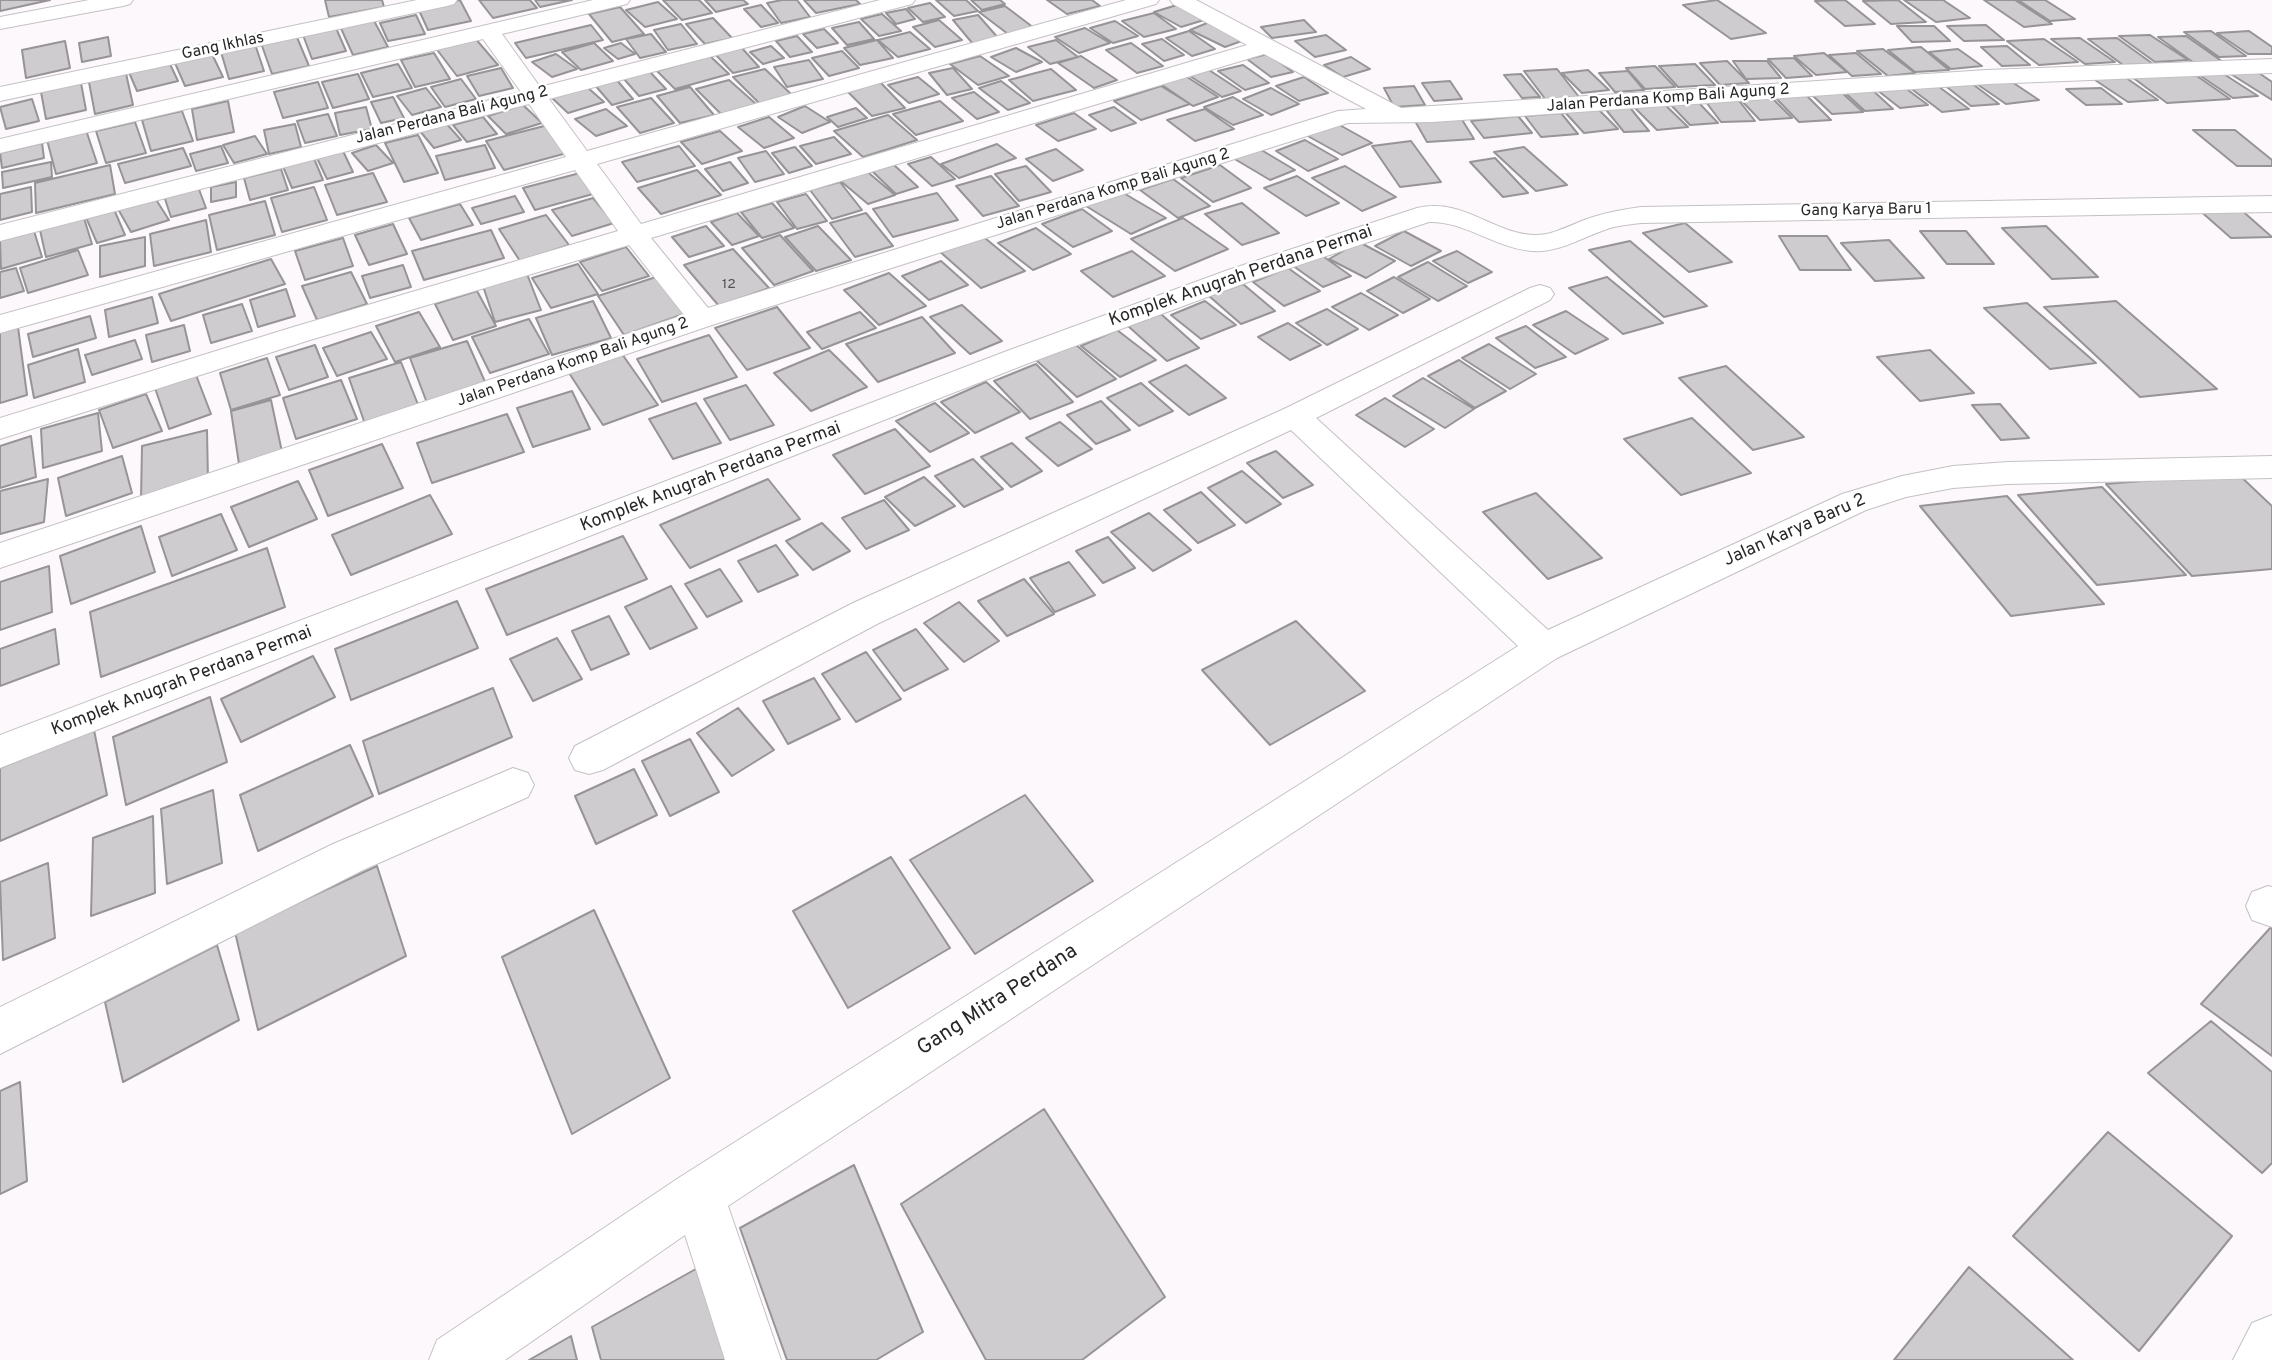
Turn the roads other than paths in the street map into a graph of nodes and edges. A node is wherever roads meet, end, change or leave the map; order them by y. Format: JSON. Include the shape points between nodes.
{"nodes":[{"id":1,"x":123,"y":0,"type":"edge"},
{"id":2,"x":447,"y":0,"type":"edge"},
{"id":3,"x":620,"y":0,"type":"edge"},
{"id":4,"x":905,"y":0,"type":"edge"},
{"id":5,"x":1149,"y":0,"type":"edge"},
{"id":6,"x":1180,"y":0,"type":"edge"},
{"id":7,"x":0,"y":23,"type":"edge"},
{"id":8,"x":488,"y":30,"type":"junction"},
{"id":9,"x":1266,"y":46,"type":"junction"},
{"id":10,"x":2272,"y":66,"type":"edge"},
{"id":11,"x":0,"y":94,"type":"edge"},
{"id":12,"x":535,"y":96,"type":"junction"},
{"id":13,"x":1396,"y":116,"type":"junction"},
{"id":14,"x":0,"y":146,"type":"edge"},
{"id":15,"x":582,"y":160,"type":"junction"},
{"id":16,"x":2272,"y":204,"type":"edge"},
{"id":17,"x":1426,"y":214,"type":"joint"},
{"id":18,"x":0,"y":233,"type":"edge"},
{"id":19,"x":635,"y":235,"type":"junction"},
{"id":20,"x":1540,"y":294,"type":"dead end"},
{"id":21,"x":702,"y":319,"type":"junction"},
{"id":22,"x":0,"y":324,"type":"edge"},
{"id":23,"x":1295,"y":416,"type":"junction"},
{"id":24,"x":0,"y":429,"type":"edge"},
{"id":25,"x":2272,"y":467,"type":"edge"},
{"id":26,"x":0,"y":556,"type":"edge"},
{"id":27,"x":1544,"y":648,"type":"junction"},
{"id":28,"x":0,"y":752,"type":"edge"},
{"id":29,"x":589,"y":758,"type":"dead end"},
{"id":30,"x":513,"y":786,"type":"dead end"},
{"id":31,"x":0,"y":1031,"type":"edge"},
{"id":32,"x":698,"y":1195,"type":"junction"},
{"id":33,"x":2272,"y":1343,"type":"edge"},
{"id":34,"x":457,"y":1360,"type":"edge"},
{"id":35,"x":753,"y":1360,"type":"edge"},
{"id":36,"x":2261,"y":1360,"type":"edge"}],
"edges":[{"from":1,"to":7,"type":"street"},
{"from":2,"to":11,"type":"street","name":"Gang Ikhlas"},
{"from":3,"to":8,"type":"street"},
{"from":4,"to":12,"type":"street","name":"Jalan Perdana Bali Agung 2"},
{"from":5,"to":15,"type":"street"},
{"from":6,"to":9,"type":"street"},
{"from":8,"to":12,"type":"street"},
{"from":8,"to":14,"type":"street"},
{"from":9,"to":13,"type":"street"},
{"from":9,"to":19,"type":"street"},
{"from":10,"to":13,"type":"street","name":"Jalan Perdana Komp Bali Agung 2","via":[[1987,77]]},
{"from":12,"to":15,"type":"street"},
{"from":12,"to":18,"type":"street","name":"Jalan Perdana Bali Agung 2"},
{"from":13,"to":21,"type":"street","name":"Jalan Perdana Komp Bali Agung 2","via":[[1346,116]]},
{"from":15,"to":19,"type":"street"},
{"from":15,"to":22,"type":"street"},
{"from":16,"to":17,"type":"street","name":"Gang Karya Baru 1","via":[[1641,215],[1534,243],[1443,212]]},
{"from":17,"to":28,"type":"street","name":"Komplek Anugrah Perdana Permai","via":[[1238,276],[1018,357]]},
{"from":19,"to":21,"type":"street"},
{"from":19,"to":24,"type":"street"},
{"from":20,"to":23,"type":"street"},
{"from":21,"to":26,"type":"street","name":"Jalan Perdana Komp Bali Agung 2"},
{"from":23,"to":27,"type":"street"},
{"from":23,"to":29,"type":"street","via":[[866,613]]},
{"from":25,"to":27,"type":"street","name":"Jalan Karya Baru 2","via":[[2008,473],[1902,486],[1854,502]]},
{"from":27,"to":32,"type":"street","name":"Gang Mitra Perdana"},
{"from":30,"to":31,"type":"street","via":[[348,857]]},
{"from":32,"to":34,"type":"street","name":"Gang Mitra Perdana"},
{"from":32,"to":35,"type":"street"},
{"from":33,"to":36,"type":"street"}]}
